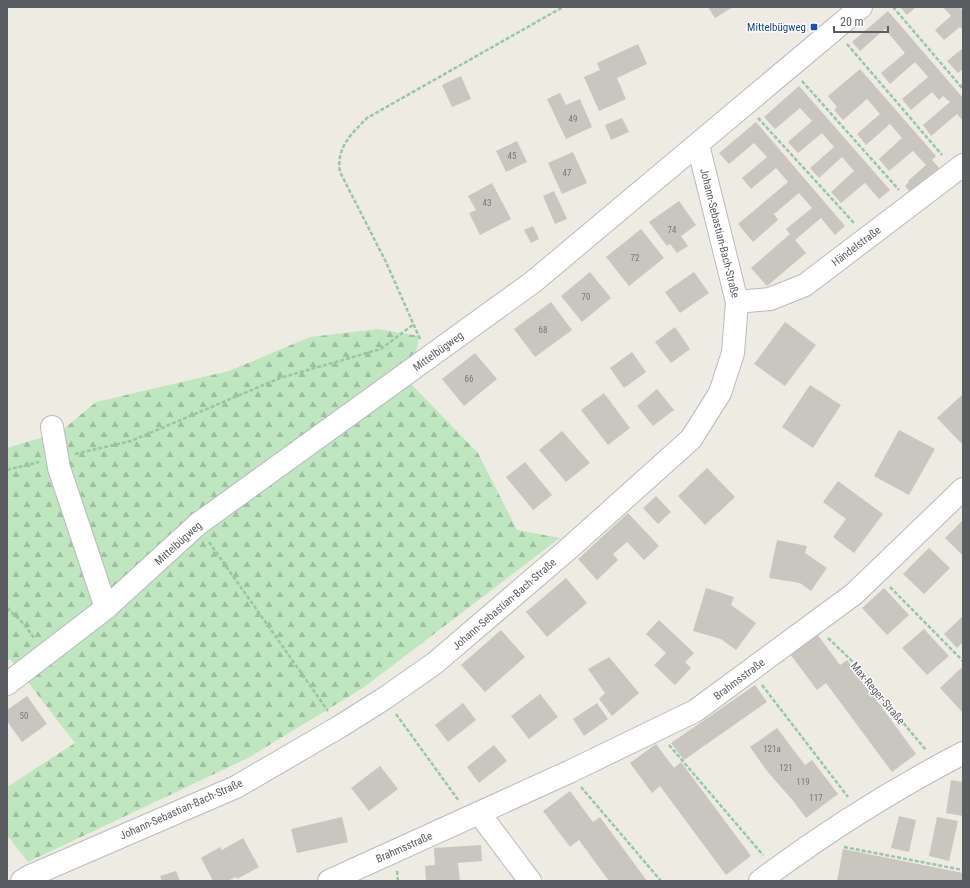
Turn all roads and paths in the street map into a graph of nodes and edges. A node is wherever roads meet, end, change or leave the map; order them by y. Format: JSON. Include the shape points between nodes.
{"nodes":[{"id":1,"x":563,"y":7,"type":"edge"},
{"id":2,"x":861,"y":7,"type":"edge"},
{"id":3,"x":893,"y":7,"type":"edge"},
{"id":4,"x":835,"y":30,"type":"junction"},
{"id":5,"x":790,"y":67,"type":"junction"},
{"id":6,"x":963,"y":89,"type":"edge"},
{"id":7,"x":745,"y":104,"type":"junction"},
{"id":8,"x":698,"y":145,"type":"junction"},
{"id":9,"x":959,"y":168,"type":"edge"},
{"id":10,"x":912,"y":204,"type":"junction"},
{"id":11,"x":867,"y":237,"type":"junction"},
{"id":12,"x":737,"y":302,"type":"junction"},
{"id":13,"x":414,"y":324,"type":"junction"},
{"id":14,"x":428,"y":358,"type":"junction"},
{"id":15,"x":52,"y":427,"type":"dead end"},
{"id":16,"x":57,"y":458,"type":"junction"},
{"id":17,"x":7,"y":470,"type":"edge"},
{"id":18,"x":963,"y":489,"type":"edge"},
{"id":19,"x":209,"y":542,"type":"dead end"},
{"id":20,"x":876,"y":573,"type":"junction"},
{"id":21,"x":7,"y":608,"type":"edge"},
{"id":22,"x":106,"y":608,"type":"junction"},
{"id":23,"x":813,"y":624,"type":"junction"},
{"id":24,"x":46,"y":655,"type":"junction"},
{"id":25,"x":963,"y":661,"type":"edge"},
{"id":26,"x":750,"y":670,"type":"junction"},
{"id":27,"x":7,"y":684,"type":"edge"},
{"id":28,"x":318,"y":698,"type":"dead end"},
{"id":29,"x":384,"y":698,"type":"junction"},
{"id":30,"x":657,"y":730,"type":"junction"},
{"id":31,"x":963,"y":753,"type":"edge"},
{"id":32,"x":939,"y":766,"type":"junction"},
{"id":33,"x":569,"y":772,"type":"junction"},
{"id":34,"x":860,"y":813,"type":"junction"},
{"id":35,"x":474,"y":815,"type":"junction"},
{"id":36,"x":844,"y":847,"type":"dead end"},
{"id":37,"x":963,"y":870,"type":"edge"},
{"id":38,"x":767,"y":875,"type":"edge"},
{"id":39,"x":22,"y":881,"type":"edge"},
{"id":40,"x":329,"y":881,"type":"edge"},
{"id":41,"x":530,"y":881,"type":"edge"},
{"id":42,"x":661,"y":881,"type":"edge"}],
"edges":[{"from":1,"to":13,"type":"path","via":[[367,118],[353,131],[341,150],[338,162],[340,172]]},
{"from":2,"to":4,"type":"street","name":"Mittelbügweg"},
{"from":3,"to":6,"type":"path"},
{"from":4,"to":5,"type":"street","name":"Mittelbügweg"},
{"from":4,"to":9,"type":"path"},
{"from":5,"to":7,"type":"street","name":"Mittelbügweg"},
{"from":5,"to":10,"type":"path"},
{"from":7,"to":8,"type":"street","name":"Mittelbügweg"},
{"from":7,"to":11,"type":"path"},
{"from":8,"to":12,"type":"street","name":"Johann-Sebastian-Bach-Straße"},
{"from":8,"to":14,"type":"street","name":"Mittelbügweg","via":[[533,282]]},
{"from":9,"to":10,"type":"street","name":"Händelstraße"},
{"from":10,"to":11,"type":"street","name":"Händelstraße"},
{"from":11,"to":12,"type":"street","name":"Händelstraße","via":[[805,285],[770,299]]},
{"from":12,"to":29,"type":"street","name":"Johann-Sebastian-Bach-Straße","via":[[733,353],[720,394],[691,439],[435,663]]},
{"from":13,"to":14,"type":"path"},
{"from":13,"to":16,"type":"path","via":[[381,349],[280,378],[131,441]]},
{"from":14,"to":22,"type":"street","name":"Mittelbügweg","via":[[198,524]]},
{"from":15,"to":16,"type":"street"},
{"from":16,"to":17,"type":"path"},
{"from":16,"to":22,"type":"street"},
{"from":18,"to":20,"type":"street","name":"Brahmsstraße"},
{"from":19,"to":28,"type":"path"},
{"from":20,"to":23,"type":"street","name":"Brahmsstraße","via":[[854,594]]},
{"from":20,"to":25,"type":"path"},
{"from":21,"to":24,"type":"path","via":[[23,623]]},
{"from":22,"to":24,"type":"street","name":"Mittelbügweg"},
{"from":23,"to":26,"type":"street","name":"Brahmsstraße"},
{"from":23,"to":32,"type":"path","name":"Max-Reger-Straße","via":[[850,659]]},
{"from":24,"to":27,"type":"street","name":"Mittelbügweg"},
{"from":26,"to":30,"type":"street","name":"Brahmsstraße","via":[[695,711]]},
{"from":26,"to":34,"type":"path"},
{"from":29,"to":35,"type":"path"},
{"from":29,"to":39,"type":"street","name":"Johann-Sebastian-Bach-Straße","via":[[236,787]]},
{"from":30,"to":33,"type":"street","name":"Brahmsstraße"},
{"from":30,"to":38,"type":"path"},
{"from":31,"to":32,"type":"street"},
{"from":32,"to":34,"type":"street"},
{"from":33,"to":35,"type":"street","name":"Brahmsstraße"},
{"from":33,"to":42,"type":"path"},
{"from":34,"to":38,"type":"street"},
{"from":35,"to":40,"type":"street","name":"Brahmsstraße"},
{"from":35,"to":41,"type":"street"},
{"from":36,"to":37,"type":"path"}]}
